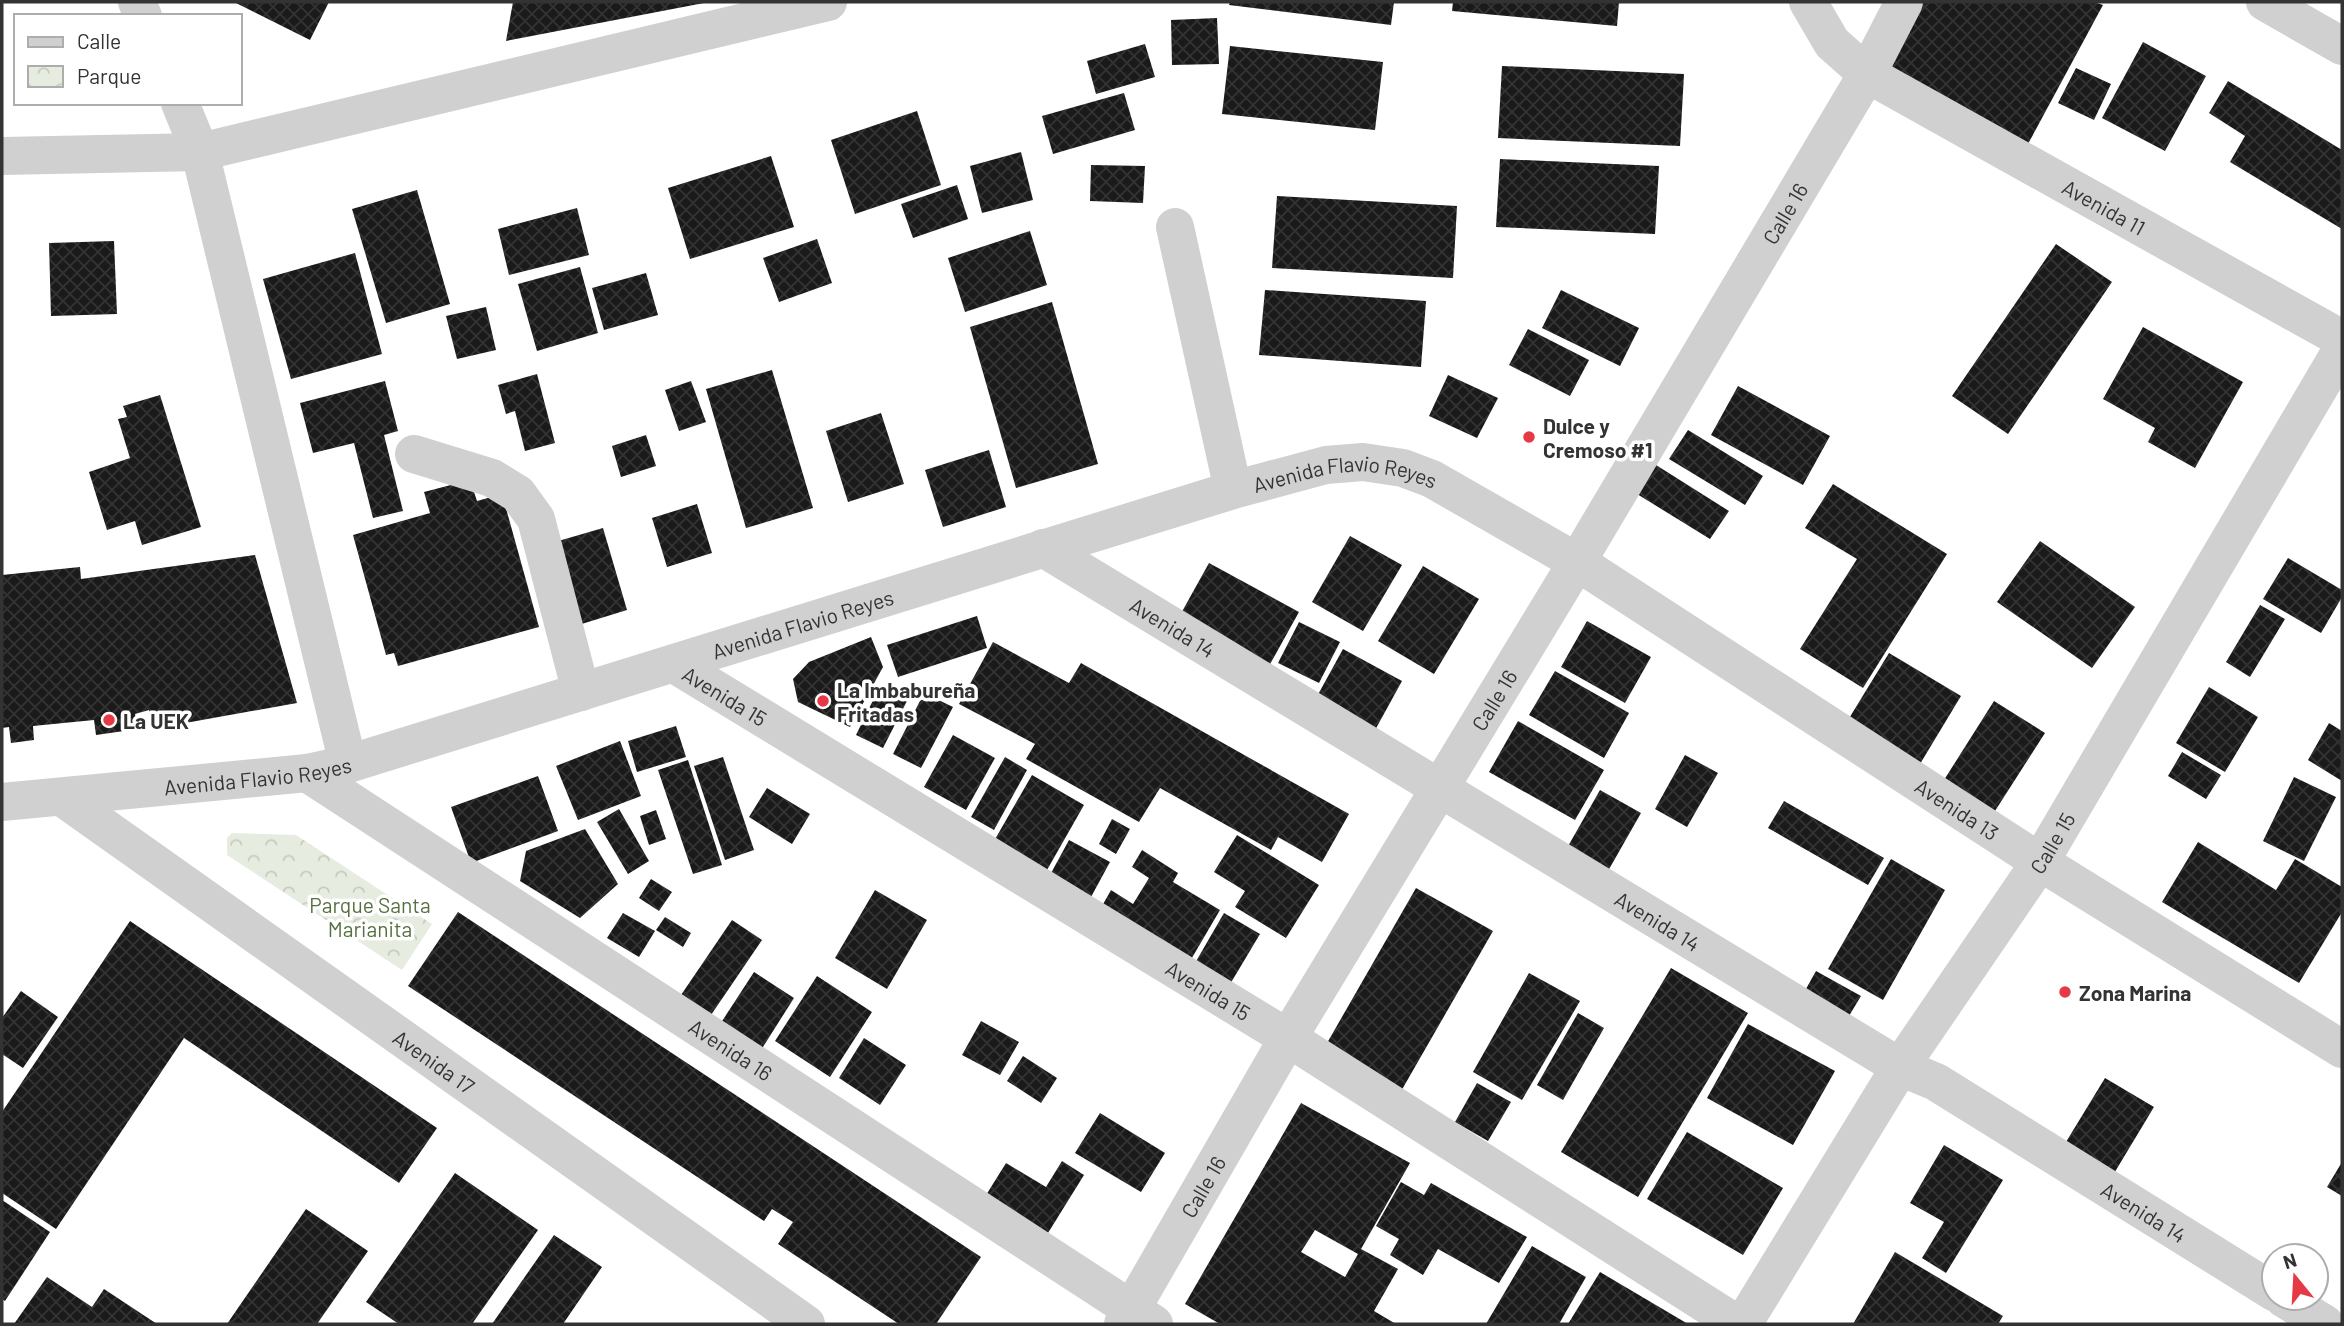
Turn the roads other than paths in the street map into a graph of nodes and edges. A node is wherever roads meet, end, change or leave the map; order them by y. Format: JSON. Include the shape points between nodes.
{"nodes":[{"id":1,"x":828,"y":2,"type":"edge"},
{"id":2,"x":1808,"y":2,"type":"edge"},
{"id":3,"x":1904,"y":2,"type":"edge"},
{"id":4,"x":2265,"y":2,"type":"edge"},
{"id":5,"x":2342,"y":46,"type":"edge"},
{"id":6,"x":1867,"y":74,"type":"junction"},
{"id":7,"x":181,"y":105,"type":"edge"},
{"id":8,"x":200,"y":152,"type":"junction"},
{"id":9,"x":2,"y":156,"type":"edge"},
{"id":10,"x":1175,"y":227,"type":"dead end"},
{"id":11,"x":2342,"y":339,"type":"edge"},
{"id":12,"x":2342,"y":349,"type":"edge"},
{"id":13,"x":414,"y":454,"type":"dead end"},
{"id":14,"x":1233,"y":490,"type":"junction"},
{"id":15,"x":1043,"y":548,"type":"junction"},
{"id":16,"x":1577,"y":562,"type":"junction"},
{"id":17,"x":674,"y":664,"type":"junction"},
{"id":18,"x":581,"y":692,"type":"junction"},
{"id":19,"x":348,"y":764,"type":"junction"},
{"id":20,"x":307,"y":773,"type":"junction"},
{"id":21,"x":1441,"y":788,"type":"junction"},
{"id":22,"x":62,"y":799,"type":"junction"},
{"id":23,"x":2,"y":802,"type":"edge"},
{"id":24,"x":2040,"y":862,"type":"junction"},
{"id":25,"x":1288,"y":1038,"type":"junction"},
{"id":26,"x":2342,"y":1048,"type":"edge"},
{"id":27,"x":1900,"y":1067,"type":"junction"},
{"id":28,"x":2260,"y":1283,"type":"edge"},
{"id":29,"x":2306,"y":1312,"type":"edge"},
{"id":30,"x":1136,"y":1319,"type":"edge"},
{"id":31,"x":806,"y":1324,"type":"edge"},
{"id":32,"x":1737,"y":1324,"type":"edge"},
{"id":33,"x":1743,"y":1324,"type":"edge"},
{"id":34,"x":2325,"y":1324,"type":"edge"}],
"edges":[{"from":1,"to":8,"type":"street"},
{"from":2,"to":6,"type":"street","via":[[1832,43]]},
{"from":3,"to":6,"type":"street","name":"Calle 16"},
{"from":4,"to":5,"type":"street"},
{"from":6,"to":11,"type":"street","name":"Avenida 11"},
{"from":6,"to":16,"type":"street","name":"Calle 16"},
{"from":7,"to":8,"type":"street"},
{"from":8,"to":9,"type":"street"},
{"from":8,"to":19,"type":"street"},
{"from":10,"to":14,"type":"street"},
{"from":12,"to":24,"type":"street","name":"Calle 15"},
{"from":13,"to":18,"type":"street","via":[[492,478],[518,494],[536,519]]},
{"from":14,"to":15,"type":"street","name":"Avenida Flavio Reyes"},
{"from":14,"to":16,"type":"street","name":"Avenida Flavio Reyes","via":[[1326,465],[1363,462],[1403,468],[1432,479]]},
{"from":15,"to":17,"type":"street","name":"Avenida Flavio Reyes"},
{"from":15,"to":21,"type":"street","name":"Avenida 14"},
{"from":16,"to":21,"type":"street","name":"Calle 16"},
{"from":16,"to":24,"type":"street","name":"Avenida 13"},
{"from":17,"to":18,"type":"street","name":"Avenida Flavio Reyes"},
{"from":17,"to":25,"type":"street","name":"Avenida 15"},
{"from":18,"to":19,"type":"street","name":"Avenida Flavio Reyes"},
{"from":19,"to":20,"type":"street","name":"Avenida Flavio Reyes"},
{"from":20,"to":22,"type":"street","name":"Avenida Flavio Reyes"},
{"from":20,"to":30,"type":"street","name":"Avenida 16"},
{"from":21,"to":25,"type":"street","name":"Calle 16"},
{"from":21,"to":27,"type":"street","name":"Avenida 14"},
{"from":22,"to":23,"type":"street","name":"Avenida Flavio Reyes"},
{"from":22,"to":31,"type":"street","name":"Avenida 17"},
{"from":24,"to":26,"type":"street","name":"Avenida 13"},
{"from":24,"to":27,"type":"street","name":"Calle 15"},
{"from":25,"to":30,"type":"street","name":"Calle 16"},
{"from":25,"to":32,"type":"street","name":"Avenida 15"},
{"from":27,"to":28,"type":"street","name":"Avenida 14","via":[[1936,1082]]},
{"from":27,"to":33,"type":"street","name":"Calle 15"},
{"from":29,"to":34,"type":"street"}]}
